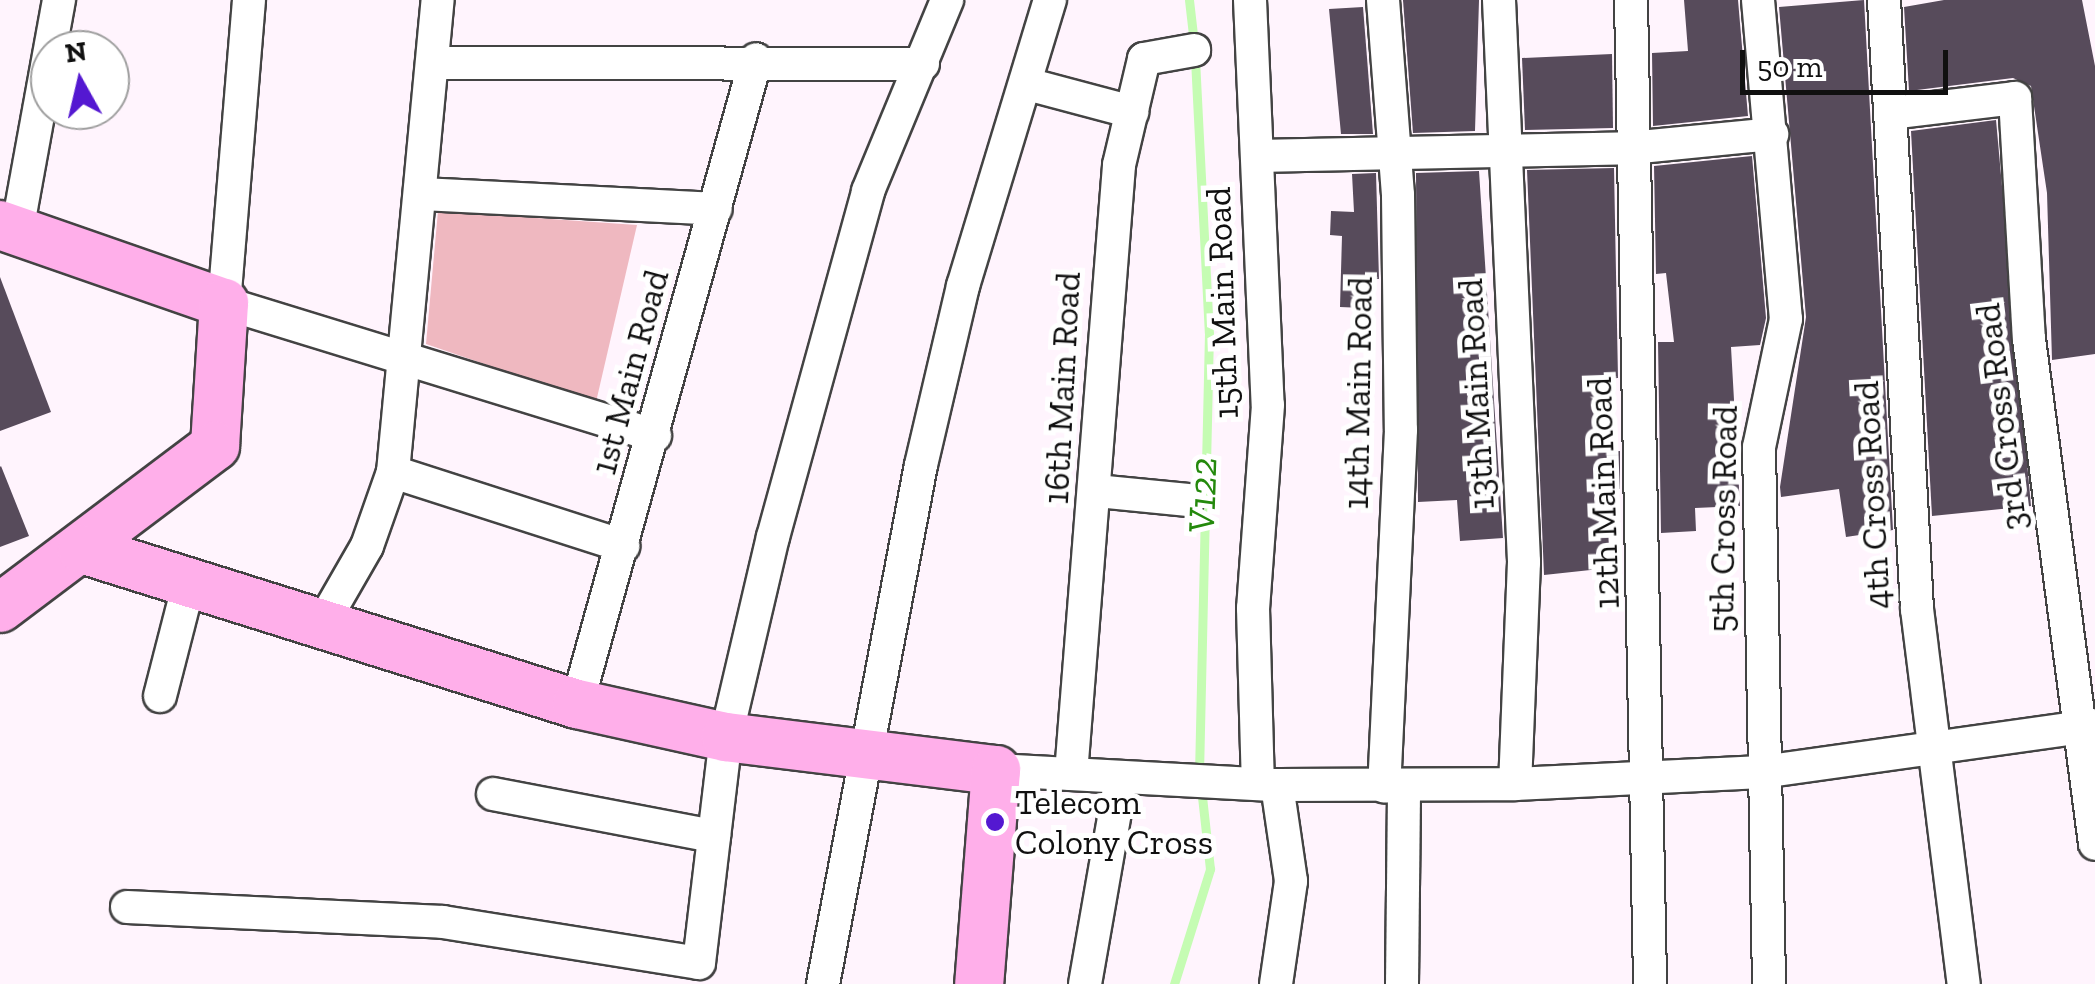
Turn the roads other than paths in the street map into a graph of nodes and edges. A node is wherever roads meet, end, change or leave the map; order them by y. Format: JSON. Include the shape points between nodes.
{"nodes":[{"id":1,"x":58,"y":0,"type":"edge"},
{"id":2,"x":250,"y":0,"type":"edge"},
{"id":3,"x":438,"y":0,"type":"edge"},
{"id":4,"x":948,"y":0,"type":"edge"},
{"id":5,"x":1050,"y":0,"type":"edge"},
{"id":6,"x":1250,"y":0,"type":"edge"},
{"id":7,"x":1383,"y":0,"type":"edge"},
{"id":8,"x":1499,"y":0,"type":"edge"},
{"id":9,"x":1631,"y":0,"type":"edge"},
{"id":10,"x":1758,"y":0,"type":"edge"},
{"id":11,"x":1885,"y":0,"type":"edge"},
{"id":12,"x":1194,"y":50,"type":"dead end"},
{"id":13,"x":756,"y":59,"type":"junction"},
{"id":14,"x":434,"y":63,"type":"junction"},
{"id":15,"x":923,"y":64,"type":"junction"},
{"id":16,"x":1027,"y":84,"type":"junction"},
{"id":17,"x":1132,"y":112,"type":"junction"},
{"id":18,"x":1891,"y":113,"type":"junction"},
{"id":19,"x":1772,"y":134,"type":"junction"},
{"id":20,"x":1507,"y":145,"type":"junction"},
{"id":21,"x":1630,"y":148,"type":"junction"},
{"id":22,"x":1394,"y":152,"type":"junction"},
{"id":23,"x":1257,"y":156,"type":"junction"},
{"id":24,"x":423,"y":194,"type":"junction"},
{"id":25,"x":716,"y":209,"type":"junction"},
{"id":26,"x":9,"y":228,"type":"edge"},
{"id":27,"x":224,"y":304,"type":"junction"},
{"id":28,"x":408,"y":358,"type":"junction"},
{"id":29,"x":655,"y":436,"type":"junction"},
{"id":30,"x":393,"y":472,"type":"junction"},
{"id":31,"x":1096,"y":491,"type":"junction"},
{"id":32,"x":1188,"y":500,"type":"dead end"},
{"id":33,"x":623,"y":546,"type":"junction"},
{"id":34,"x":82,"y":549,"type":"junction"},
{"id":35,"x":188,"y":584,"type":"junction"},
{"id":36,"x":0,"y":608,"type":"edge"},
{"id":37,"x":321,"y":626,"type":"junction"},
{"id":38,"x":160,"y":696,"type":"dead end"},
{"id":39,"x":577,"y":704,"type":"junction"},
{"id":40,"x":2087,"y":726,"type":"edge"},
{"id":41,"x":726,"y":737,"type":"junction"},
{"id":42,"x":1930,"y":750,"type":"junction"},
{"id":43,"x":869,"y":755,"type":"junction"},
{"id":44,"x":996,"y":770,"type":"junction"},
{"id":45,"x":1762,"y":772,"type":"junction"},
{"id":46,"x":1071,"y":774,"type":"junction"},
{"id":47,"x":1121,"y":777,"type":"junction"},
{"id":48,"x":1653,"y":777,"type":"junction"},
{"id":49,"x":1268,"y":784,"type":"junction"},
{"id":50,"x":1516,"y":784,"type":"junction"},
{"id":51,"x":1394,"y":787,"type":"junction"},
{"id":52,"x":493,"y":794,"type":"dead end"},
{"id":53,"x":714,"y":836,"type":"junction"},
{"id":54,"x":2095,"y":844,"type":"edge"},
{"id":55,"x":127,"y":907,"type":"dead end"},
{"id":56,"x":823,"y":984,"type":"edge"},
{"id":57,"x":979,"y":984,"type":"edge"},
{"id":58,"x":1085,"y":984,"type":"edge"},
{"id":59,"x":1276,"y":984,"type":"edge"},
{"id":60,"x":1402,"y":984,"type":"edge"},
{"id":61,"x":1650,"y":984,"type":"edge"},
{"id":62,"x":1769,"y":984,"type":"edge"},
{"id":63,"x":1964,"y":984,"type":"edge"}],
"edges":[{"from":1,"to":26,"type":"street"},
{"from":2,"to":27,"type":"street"},
{"from":3,"to":14,"type":"street"},
{"from":4,"to":15,"type":"street"},
{"from":5,"to":16,"type":"street"},
{"from":6,"to":23,"type":"street","name":"15th Main Road"},
{"from":7,"to":22,"type":"street","name":"14th Main Road"},
{"from":8,"to":20,"type":"street","name":"13th Main Road"},
{"from":9,"to":21,"type":"street","name":"12th Main Road"},
{"from":10,"to":19,"type":"street","name":"5th Cross Road"},
{"from":11,"to":18,"type":"street","name":"4th Cross Road"},
{"from":12,"to":17,"type":"street","name":"16th Main Road","via":[[1144,59]]},
{"from":13,"to":14,"type":"street"},
{"from":13,"to":15,"type":"street"},
{"from":13,"to":25,"type":"street","name":"1st Main Road"},
{"from":14,"to":24,"type":"street"},
{"from":15,"to":41,"type":"street","via":[[862,208]]},
{"from":16,"to":17,"type":"street"},
{"from":16,"to":43,"type":"street","via":[[963,286]]},
{"from":17,"to":31,"type":"street","name":"16th Main Road","via":[[1106,289]]},
{"from":18,"to":40,"type":"street","name":"3rd Cross Road","via":[[2015,98],[2029,339]]},
{"from":18,"to":42,"type":"street","name":"4th Cross Road"},
{"from":19,"to":21,"type":"street"},
{"from":19,"to":45,"type":"street","name":"5th Cross Road","via":[[1786,319],[1759,446]]},
{"from":20,"to":21,"type":"street"},
{"from":20,"to":22,"type":"street"},
{"from":20,"to":50,"type":"street","name":"13th Main Road","via":[[1524,562]]},
{"from":21,"to":48,"type":"street","name":"12th Main Road"},
{"from":22,"to":23,"type":"street"},
{"from":22,"to":51,"type":"street","name":"14th Main Road","via":[[1401,430]]},
{"from":23,"to":49,"type":"street","name":"15th Main Road","via":[[1268,405],[1253,608]]},
{"from":24,"to":25,"type":"street"},
{"from":24,"to":28,"type":"street"},
{"from":25,"to":29,"type":"street","name":"1st Main Road"},
{"from":26,"to":27,"type":"street"},
{"from":27,"to":28,"type":"street"},
{"from":27,"to":34,"type":"street","via":[[214,446]]},
{"from":28,"to":29,"type":"street"},
{"from":28,"to":30,"type":"street"},
{"from":29,"to":33,"type":"street","name":"1st Main Road"},
{"from":30,"to":33,"type":"street"},
{"from":30,"to":37,"type":"street","via":[[367,546]]},
{"from":31,"to":32,"type":"street"},
{"from":31,"to":46,"type":"street","name":"16th Main Road"},
{"from":33,"to":39,"type":"street","name":"1st Main Road"},
{"from":34,"to":35,"type":"street"},
{"from":34,"to":36,"type":"street"},
{"from":35,"to":37,"type":"street"},
{"from":35,"to":38,"type":"street"},
{"from":37,"to":39,"type":"street"},
{"from":39,"to":41,"type":"street"},
{"from":40,"to":42,"type":"street"},
{"from":40,"to":54,"type":"street","name":"3rd Cross Road"},
{"from":41,"to":43,"type":"street"},
{"from":41,"to":53,"type":"street"},
{"from":42,"to":45,"type":"street"},
{"from":42,"to":63,"type":"street","name":"4th Cross Road"},
{"from":43,"to":44,"type":"street"},
{"from":43,"to":56,"type":"street"},
{"from":44,"to":46,"type":"street"},
{"from":44,"to":57,"type":"street"},
{"from":45,"to":48,"type":"street"},
{"from":45,"to":62,"type":"street","name":"5th Cross Road"},
{"from":46,"to":47,"type":"street"},
{"from":47,"to":49,"type":"street"},
{"from":47,"to":58,"type":"street"},
{"from":48,"to":50,"type":"street"},
{"from":48,"to":61,"type":"street","name":"12th Main Road"},
{"from":49,"to":51,"type":"street"},
{"from":49,"to":59,"type":"street","name":"15th Main Road","via":[[1291,881]]},
{"from":50,"to":51,"type":"street"},
{"from":51,"to":60,"type":"street","name":"14th Main Road"},
{"from":52,"to":53,"type":"street"},
{"from":53,"to":55,"type":"street","via":[[699,963],[443,922]]}]}
